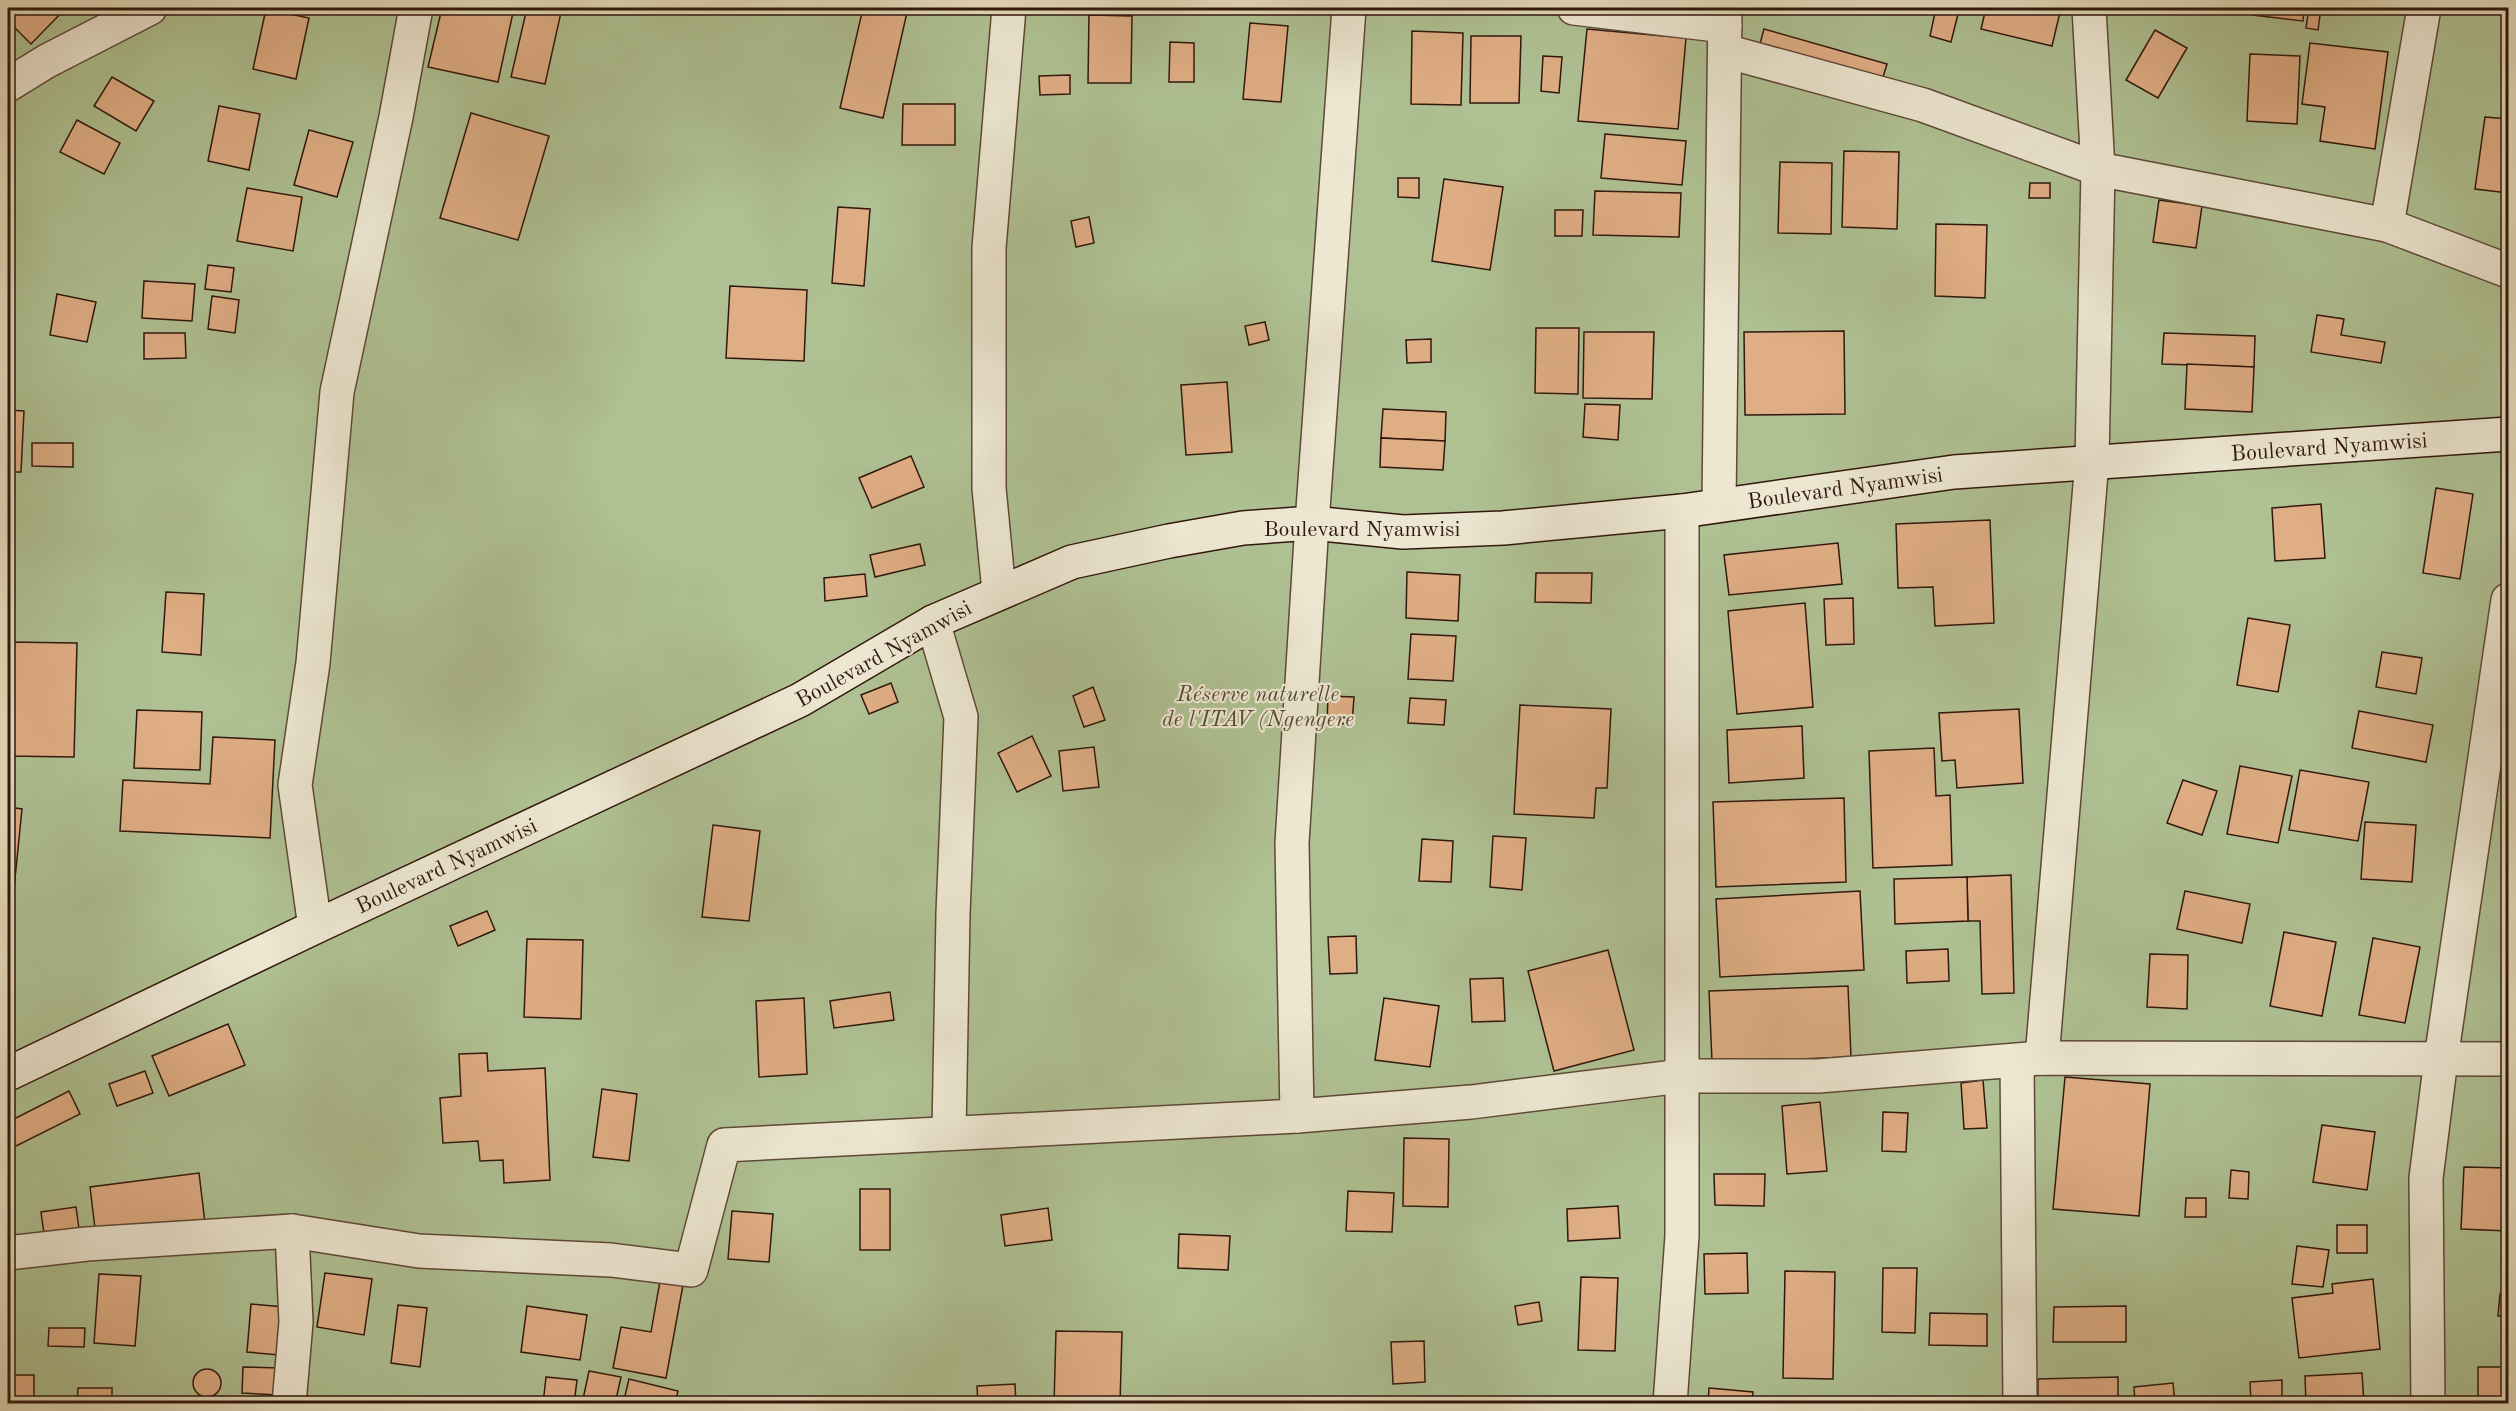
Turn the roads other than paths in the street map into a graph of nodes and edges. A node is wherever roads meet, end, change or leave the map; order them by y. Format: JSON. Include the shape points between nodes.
{"nodes":[{"id":1,"x":150,"y":8,"type":"edge"},
{"id":2,"x":416,"y":8,"type":"edge"},
{"id":3,"x":1009,"y":8,"type":"edge"},
{"id":4,"x":1349,"y":8,"type":"edge"},
{"id":5,"x":1574,"y":8,"type":"edge"},
{"id":6,"x":2089,"y":8,"type":"edge"},
{"id":7,"x":2424,"y":8,"type":"edge"},
{"id":8,"x":1725,"y":28,"type":"edge"},
{"id":9,"x":8,"y":85,"type":"edge"},
{"id":10,"x":2098,"y":169,"type":"junction"},
{"id":11,"x":2387,"y":225,"type":"junction"},
{"id":12,"x":2508,"y":270,"type":"edge"},
{"id":13,"x":2508,"y":434,"type":"edge"},
{"id":14,"x":2092,"y":461,"type":"junction"},
{"id":15,"x":1719,"y":504,"type":"junction"},
{"id":16,"x":1682,"y":511,"type":"junction"},
{"id":17,"x":1312,"y":523,"type":"junction"},
{"id":18,"x":999,"y":592,"type":"junction"},
{"id":19,"x":2508,"y":600,"type":"edge"},
{"id":20,"x":933,"y":622,"type":"junction"},
{"id":21,"x":315,"y":927,"type":"junction"},
{"id":22,"x":2441,"y":1059,"type":"junction"},
{"id":23,"x":2508,"y":1059,"type":"edge"},
{"id":24,"x":2030,"y":1060,"type":"junction"},
{"id":25,"x":8,"y":1074,"type":"edge"},
{"id":26,"x":1681,"y":1076,"type":"junction"},
{"id":27,"x":1297,"y":1116,"type":"junction"},
{"id":28,"x":949,"y":1133,"type":"junction"},
{"id":29,"x":292,"y":1231,"type":"junction"},
{"id":30,"x":8,"y":1253,"type":"edge"},
{"id":31,"x":289,"y":1404,"type":"edge"},
{"id":32,"x":1670,"y":1404,"type":"edge"},
{"id":33,"x":2020,"y":1404,"type":"edge"},
{"id":34,"x":2428,"y":1404,"type":"edge"}],
"edges":[{"from":1,"to":9,"type":"street"},
{"from":2,"to":21,"type":"street","via":[[337,392],[313,663],[295,785]]},
{"from":3,"to":18,"type":"street","via":[[989,248],[989,488]]},
{"from":4,"to":17,"type":"street"},
{"from":5,"to":8,"type":"street"},
{"from":6,"to":10,"type":"street"},
{"from":7,"to":11,"type":"street"},
{"from":8,"to":10,"type":"street"},
{"from":8,"to":15,"type":"street"},
{"from":10,"to":11,"type":"street"},
{"from":10,"to":14,"type":"street"},
{"from":11,"to":12,"type":"street"},
{"from":13,"to":14,"type":"street","name":"Boulevard Nyamwisi"},
{"from":14,"to":15,"type":"street","name":"Boulevard Nyamwisi","via":[[1954,472]]},
{"from":14,"to":24,"type":"street"},
{"from":15,"to":16,"type":"street","name":"Boulevard Nyamwisi"},
{"from":16,"to":17,"type":"street","name":"Boulevard Nyamwisi","via":[[1503,528],[1402,532]]},
{"from":16,"to":26,"type":"street"},
{"from":17,"to":18,"type":"street","name":"Boulevard Nyamwisi","via":[[1243,528],[1169,540],[1072,562]]},
{"from":17,"to":27,"type":"street","via":[[1292,843]]},
{"from":18,"to":20,"type":"street","name":"Boulevard Nyamwisi"},
{"from":19,"to":22,"type":"street"},
{"from":20,"to":21,"type":"street","name":"Boulevard Nyamwisi","via":[[800,700]]},
{"from":20,"to":28,"type":"street","via":[[961,717]]},
{"from":21,"to":25,"type":"street","name":"Boulevard Nyamwisi"},
{"from":22,"to":23,"type":"street"},
{"from":22,"to":24,"type":"street"},
{"from":22,"to":34,"type":"street","via":[[2426,1178]]},
{"from":24,"to":26,"type":"street","via":[[1818,1076]]},
{"from":24,"to":33,"type":"street"},
{"from":26,"to":27,"type":"street","via":[[1471,1102]]},
{"from":26,"to":32,"type":"street","via":[[1682,1236]]},
{"from":27,"to":28,"type":"street"},
{"from":28,"to":29,"type":"street","via":[[724,1145],[691,1270],[611,1260],[419,1251]]},
{"from":29,"to":30,"type":"street"},
{"from":29,"to":31,"type":"street","via":[[296,1322]]}]}
